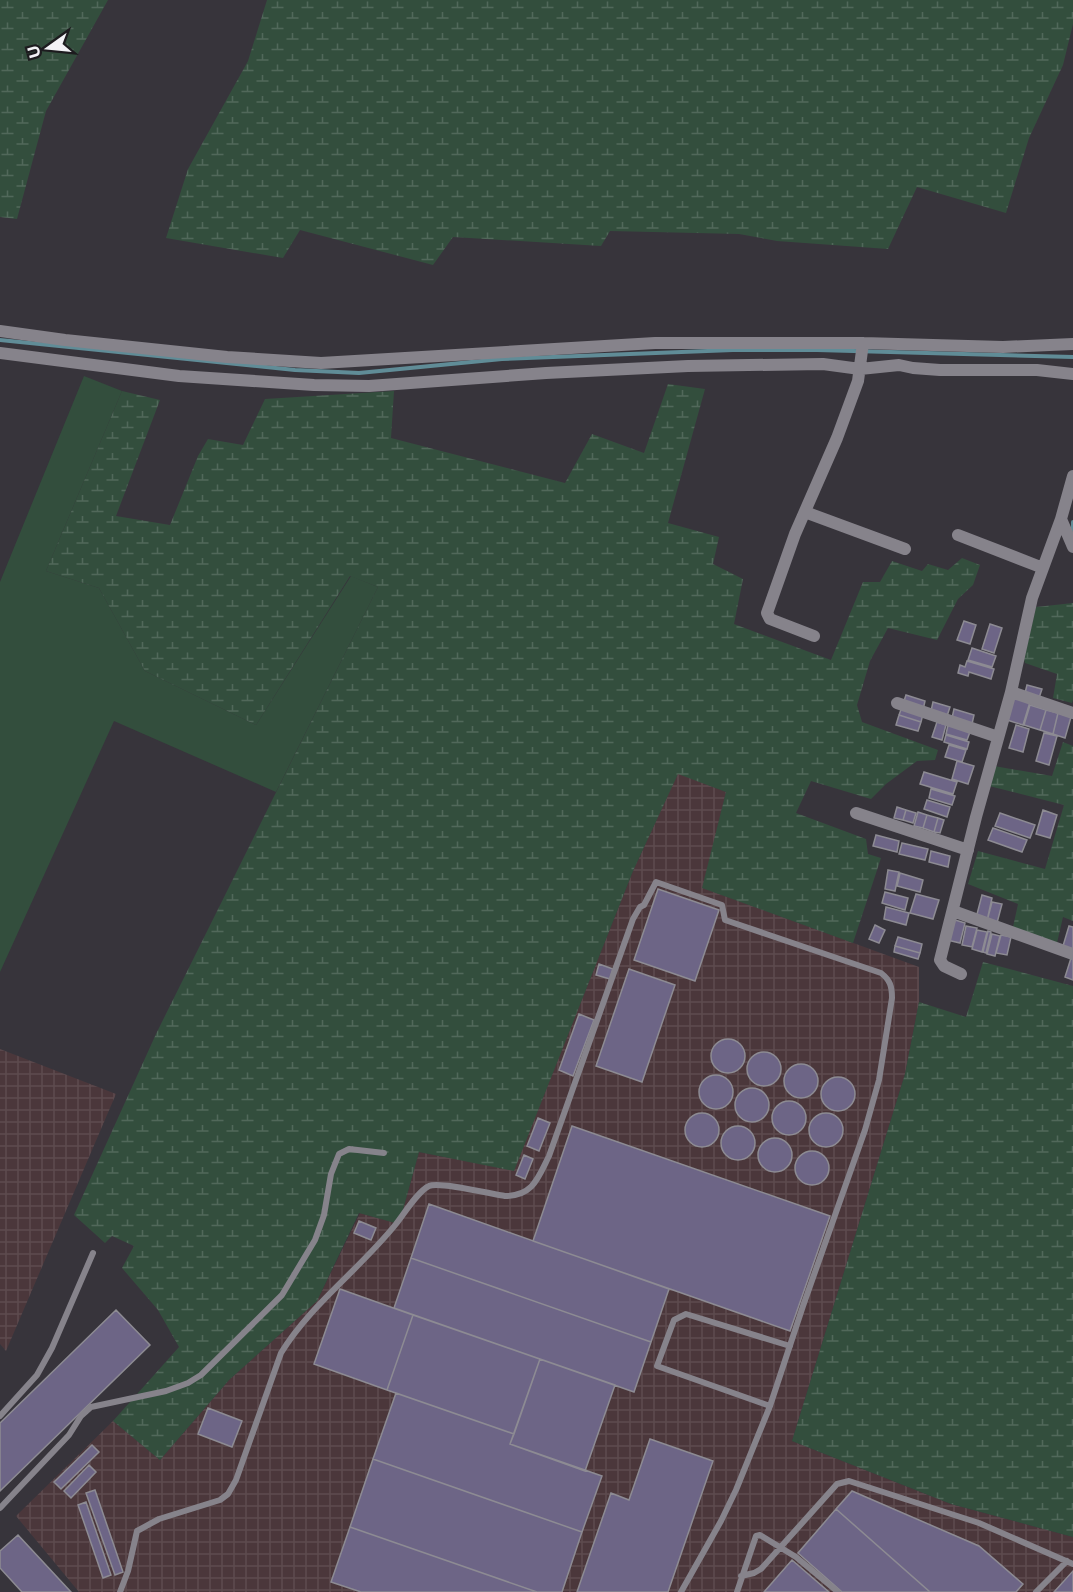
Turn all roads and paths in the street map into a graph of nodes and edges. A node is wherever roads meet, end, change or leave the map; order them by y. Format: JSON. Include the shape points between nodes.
{"nodes":[{"id":1,"x":0,"y":331,"type":"edge"},
{"id":2,"x":59,"y":342,"type":"junction"},
{"id":3,"x":1073,"y":344,"type":"edge"},
{"id":4,"x":786,"y":345,"type":"junction"},
{"id":5,"x":863,"y":346,"type":"junction"},
{"id":6,"x":0,"y":353,"type":"edge"},
{"id":7,"x":56,"y":360,"type":"junction"},
{"id":8,"x":784,"y":363,"type":"junction"},
{"id":9,"x":317,"y":365,"type":"junction"},
{"id":10,"x":861,"y":368,"type":"junction"},
{"id":11,"x":1073,"y":374,"type":"edge"},
{"id":12,"x":314,"y":383,"type":"junction"},
{"id":13,"x":1073,"y":476,"type":"edge"},
{"id":14,"x":805,"y":512,"type":"junction"},
{"id":15,"x":1061,"y":519,"type":"junction"},
{"id":16,"x":958,"y":535,"type":"dead end"},
{"id":17,"x":1073,"y":547,"type":"edge"},
{"id":18,"x":905,"y":549,"type":"dead end"},
{"id":19,"x":1043,"y":568,"type":"junction"},
{"id":20,"x":814,"y":636,"type":"dead end"},
{"id":21,"x":1011,"y":692,"type":"junction"},
{"id":22,"x":897,"y":703,"type":"dead end"},
{"id":23,"x":1073,"y":713,"type":"edge"},
{"id":24,"x":998,"y":737,"type":"junction"},
{"id":25,"x":855,"y":813,"type":"dead end"},
{"id":26,"x":968,"y":850,"type":"junction"},
{"id":27,"x":953,"y":911,"type":"junction"},
{"id":28,"x":1073,"y":954,"type":"edge"},
{"id":29,"x":961,"y":974,"type":"dead end"},
{"id":30,"x":384,"y":1153,"type":"dead end"},
{"id":31,"x":93,"y":1253,"type":"dead end"},
{"id":32,"x":790,"y":1346,"type":"junction"},
{"id":33,"x":770,"y":1406,"type":"junction"},
{"id":34,"x":0,"y":1416,"type":"edge"},
{"id":35,"x":0,"y":1508,"type":"edge"},
{"id":36,"x":781,"y":1547,"type":"junction"},
{"id":37,"x":1070,"y":1562,"type":"edge"},
{"id":38,"x":741,"y":1576,"type":"junction"},
{"id":39,"x":120,"y":1592,"type":"edge"},
{"id":40,"x":681,"y":1592,"type":"edge"},
{"id":41,"x":737,"y":1592,"type":"edge"},
{"id":42,"x":838,"y":1592,"type":"edge"},
{"id":43,"x":1036,"y":1592,"type":"edge"}],
"edges":[{"from":1,"to":2,"type":"street"},
{"from":2,"to":7,"type":"street"},
{"from":2,"to":9,"type":"street"},
{"from":3,"to":5,"type":"street"},
{"from":4,"to":5,"type":"street"},
{"from":4,"to":8,"type":"street"},
{"from":4,"to":9,"type":"street","via":[[655,343]]},
{"from":5,"to":10,"type":"street"},
{"from":6,"to":7,"type":"street"},
{"from":7,"to":12,"type":"street","via":[[180,376]]},
{"from":8,"to":10,"type":"street"},
{"from":8,"to":12,"type":"street","via":[[620,369],[369,386]]},
{"from":9,"to":12,"type":"street"},
{"from":10,"to":11,"type":"street","via":[[899,365],[913,369]]},
{"from":10,"to":14,"type":"street","via":[[837,438]]},
{"from":13,"to":15,"type":"street"},
{"from":14,"to":18,"type":"street"},
{"from":14,"to":20,"type":"street","via":[[767,613],[770,619]]},
{"from":15,"to":17,"type":"street"},
{"from":15,"to":19,"type":"street"},
{"from":16,"to":19,"type":"street"},
{"from":19,"to":21,"type":"street","via":[[1032,598]]},
{"from":21,"to":23,"type":"street"},
{"from":21,"to":24,"type":"street"},
{"from":22,"to":24,"type":"street"},
{"from":24,"to":26,"type":"street"},
{"from":25,"to":26,"type":"street"},
{"from":26,"to":27,"type":"street"},
{"from":27,"to":28,"type":"street"},
{"from":27,"to":29,"type":"street","via":[[941,962]]},
{"from":30,"to":35,"type":"lane","via":[[349,1149],[339,1154],[315,1240],[282,1295],[201,1375],[166,1391],[91,1407]]},
{"from":31,"to":34,"type":"lane","via":[[37,1375]]},
{"from":32,"to":33,"type":"lane"},
{"from":32,"to":33,"type":"lane","via":[[686,1314],[674,1320],[657,1366]]},
{"from":32,"to":39,"type":"lane","via":[[874,1100],[892,988],[881,973],[726,920],[722,905],[656,882],[633,919],[537,1181],[515,1196],[435,1184],[424,1189],[280,1353],[228,1494],[137,1531]]},
{"from":33,"to":40,"type":"lane","via":[[722,1521]]},
{"from":36,"to":37,"type":"lane","via":[[837,1484],[849,1480],[979,1523]]},
{"from":36,"to":38,"type":"lane","via":[[761,1569]]},
{"from":36,"to":38,"type":"lane","via":[[762,1535],[756,1536]]},
{"from":36,"to":42,"type":"lane"},
{"from":37,"to":43,"type":"lane"},
{"from":38,"to":41,"type":"lane"}]}
